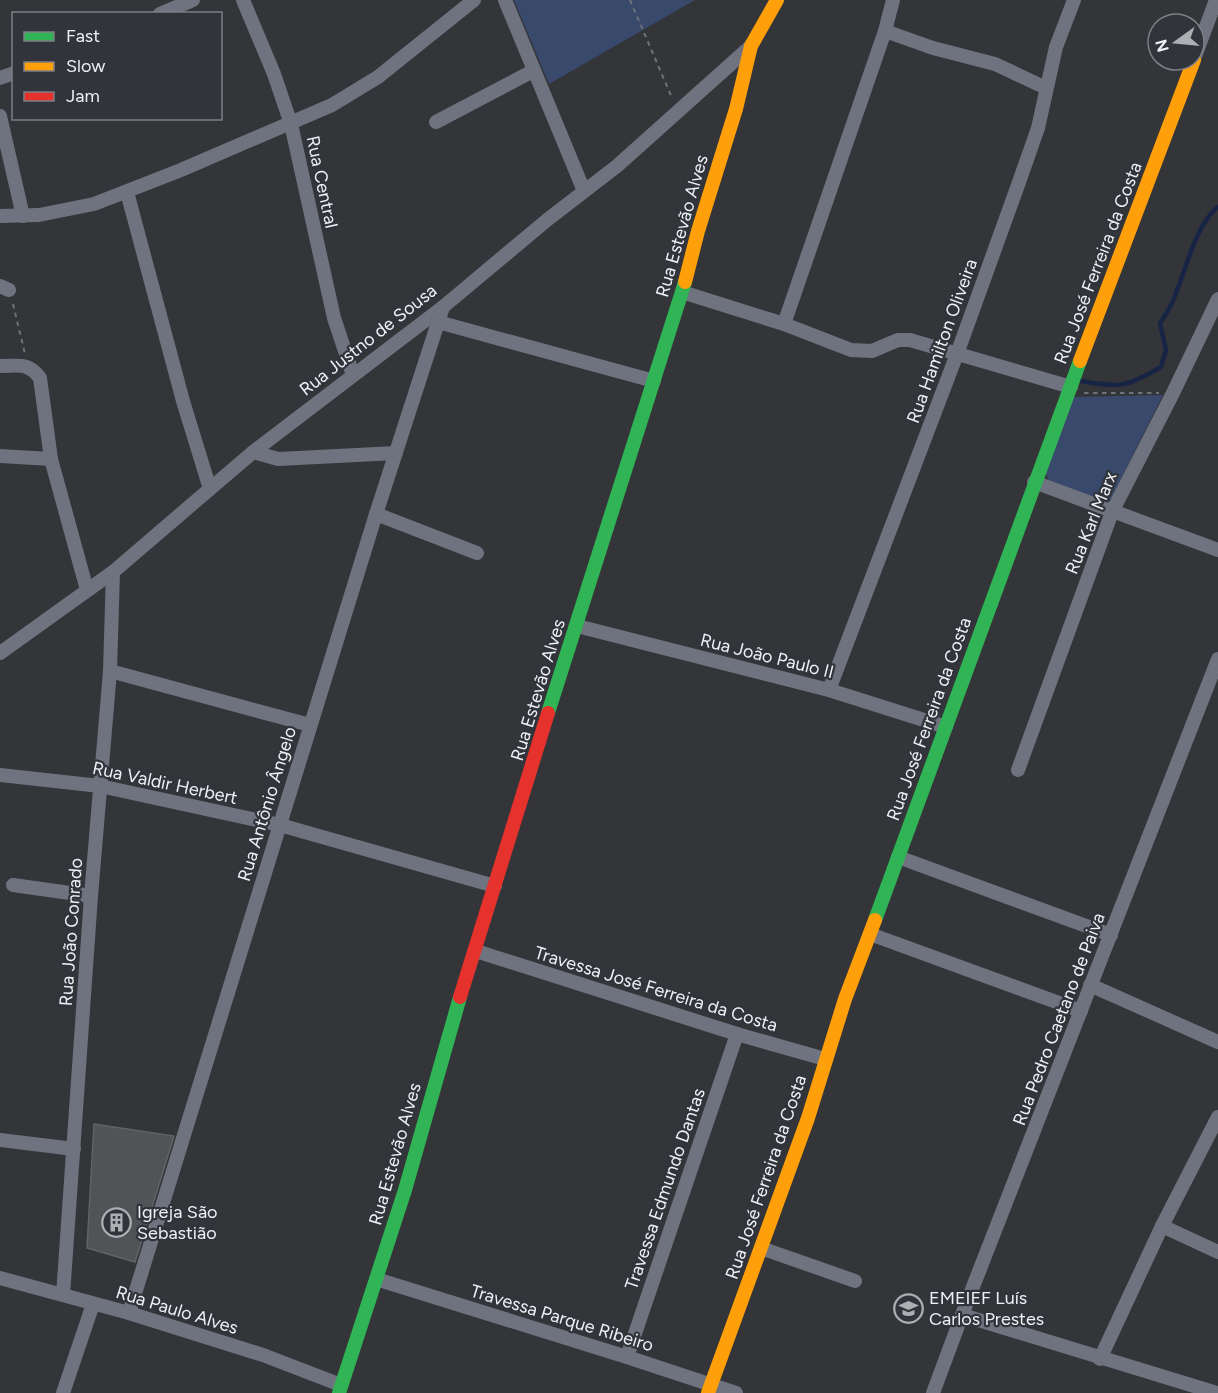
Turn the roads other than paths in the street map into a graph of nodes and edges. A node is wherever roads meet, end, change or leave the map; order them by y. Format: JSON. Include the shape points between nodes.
{"nodes":[{"id":1,"x":193,"y":0,"type":"edge"},
{"id":2,"x":243,"y":0,"type":"edge"},
{"id":3,"x":474,"y":0,"type":"edge"},
{"id":4,"x":505,"y":0,"type":"edge"},
{"id":5,"x":777,"y":0,"type":"edge"},
{"id":6,"x":893,"y":0,"type":"edge"},
{"id":7,"x":1074,"y":0,"type":"edge"},
{"id":8,"x":1216,"y":0,"type":"edge"},
{"id":9,"x":165,"y":12,"type":"edge"},
{"id":10,"x":1206,"y":27,"type":"edge"},
{"id":11,"x":885,"y":31,"type":"junction"},
{"id":12,"x":750,"y":46,"type":"junction"},
{"id":13,"x":533,"y":71,"type":"junction"},
{"id":14,"x":1189,"y":72,"type":"edge"},
{"id":15,"x":1046,"y":88,"type":"junction"},
{"id":16,"x":0,"y":116,"type":"edge"},
{"id":17,"x":436,"y":122,"type":"dead end"},
{"id":18,"x":291,"y":124,"type":"junction"},
{"id":19,"x":584,"y":191,"type":"junction"},
{"id":20,"x":127,"y":192,"type":"junction"},
{"id":21,"x":0,"y":216,"type":"edge"},
{"id":22,"x":23,"y":216,"type":"junction"},
{"id":23,"x":682,"y":292,"type":"junction"},
{"id":24,"x":1218,"y":299,"type":"edge"},
{"id":25,"x":443,"y":307,"type":"junction"},
{"id":26,"x":438,"y":322,"type":"junction"},
{"id":27,"x":784,"y":324,"type":"junction"},
{"id":28,"x":957,"y":354,"type":"junction"},
{"id":29,"x":0,"y":366,"type":"edge"},
{"id":30,"x":353,"y":375,"type":"junction"},
{"id":31,"x":654,"y":381,"type":"junction"},
{"id":32,"x":1070,"y":390,"type":"junction"},
{"id":33,"x":253,"y":452,"type":"junction"},
{"id":34,"x":396,"y":453,"type":"junction"},
{"id":35,"x":0,"y":456,"type":"edge"},
{"id":36,"x":51,"y":459,"type":"junction"},
{"id":37,"x":1034,"y":482,"type":"junction"},
{"id":38,"x":210,"y":489,"type":"junction"},
{"id":39,"x":1112,"y":512,"type":"junction"},
{"id":40,"x":376,"y":514,"type":"junction"},
{"id":41,"x":1218,"y":550,"type":"edge"},
{"id":42,"x":477,"y":553,"type":"dead end"},
{"id":43,"x":113,"y":572,"type":"junction"},
{"id":44,"x":87,"y":590,"type":"junction"},
{"id":45,"x":577,"y":626,"type":"junction"},
{"id":46,"x":0,"y":653,"type":"edge"},
{"id":47,"x":1218,"y":659,"type":"edge"},
{"id":48,"x":110,"y":671,"type":"junction"},
{"id":49,"x":829,"y":690,"type":"junction"},
{"id":50,"x":310,"y":725,"type":"junction"},
{"id":51,"x":946,"y":727,"type":"junction"},
{"id":52,"x":1018,"y":770,"type":"dead end"},
{"id":53,"x":0,"y":775,"type":"edge"},
{"id":54,"x":100,"y":786,"type":"junction"},
{"id":55,"x":280,"y":825,"type":"junction"},
{"id":56,"x":898,"y":856,"type":"junction"},
{"id":57,"x":13,"y":885,"type":"dead end"},
{"id":58,"x":495,"y":886,"type":"junction"},
{"id":59,"x":91,"y":896,"type":"junction"},
{"id":60,"x":870,"y":934,"type":"junction"},
{"id":61,"x":1111,"y":935,"type":"junction"},
{"id":62,"x":476,"y":951,"type":"junction"},
{"id":63,"x":1090,"y":985,"type":"junction"},
{"id":64,"x":1081,"y":1011,"type":"junction"},
{"id":65,"x":737,"y":1034,"type":"junction"},
{"id":66,"x":1218,"y":1042,"type":"edge"},
{"id":67,"x":825,"y":1059,"type":"junction"},
{"id":68,"x":1218,"y":1117,"type":"edge"},
{"id":69,"x":0,"y":1140,"type":"edge"},
{"id":70,"x":74,"y":1149,"type":"junction"},
{"id":71,"x":1162,"y":1226,"type":"junction"},
{"id":72,"x":761,"y":1248,"type":"junction"},
{"id":73,"x":1218,"y":1252,"type":"edge"},
{"id":74,"x":0,"y":1278,"type":"edge"},
{"id":75,"x":376,"y":1279,"type":"junction"},
{"id":76,"x":855,"y":1281,"type":"dead end"},
{"id":77,"x":63,"y":1295,"type":"junction"},
{"id":78,"x":93,"y":1304,"type":"junction"},
{"id":79,"x":129,"y":1313,"type":"junction"},
{"id":80,"x":962,"y":1315,"type":"junction"},
{"id":81,"x":627,"y":1357,"type":"junction"},
{"id":82,"x":1100,"y":1359,"type":"junction"},
{"id":83,"x":709,"y":1388,"type":"edge"},
{"id":84,"x":340,"y":1389,"type":"edge"},
{"id":85,"x":63,"y":1393,"type":"edge"},
{"id":86,"x":735,"y":1393,"type":"edge"},
{"id":87,"x":933,"y":1393,"type":"edge"},
{"id":88,"x":1216,"y":1393,"type":"edge"}],
"edges":[{"from":1,"to":9,"type":"street"},
{"from":2,"to":18,"type":"street","name":"Rua Central"},
{"from":3,"to":18,"type":"street","via":[[360,89]]},
{"from":4,"to":13,"type":"street"},
{"from":5,"to":12,"type":"street","name":"Rua Estevão Alves"},
{"from":6,"to":11,"type":"street"},
{"from":7,"to":15,"type":"street","name":"Rua Hamilton Oliveira"},
{"from":8,"to":10,"type":"street","name":"Rua José Ferreira da Costa"},
{"from":11,"to":15,"type":"street","via":[[994,64]]},
{"from":11,"to":27,"type":"street"},
{"from":12,"to":19,"type":"street","name":"Rua Justno de Sousa"},
{"from":12,"to":23,"type":"street","name":"Rua Estevão Alves","via":[[736,109]]},
{"from":13,"to":17,"type":"street"},
{"from":13,"to":19,"type":"street"},
{"from":14,"to":32,"type":"street","name":"Rua José Ferreira da Costa"},
{"from":15,"to":28,"type":"street","name":"Rua Hamilton Oliveira","via":[[1038,128]]},
{"from":16,"to":22,"type":"street"},
{"from":18,"to":20,"type":"street"},
{"from":18,"to":30,"type":"street","name":"Rua Central","via":[[334,318]]},
{"from":19,"to":25,"type":"street","name":"Rua Justno de Sousa"},
{"from":20,"to":22,"type":"street","via":[[94,204]]},
{"from":20,"to":38,"type":"street"},
{"from":21,"to":22,"type":"street"},
{"from":23,"to":27,"type":"street"},
{"from":23,"to":31,"type":"street","name":"Rua Estevão Alves"},
{"from":24,"to":39,"type":"street","name":"Rua Karl Marx"},
{"from":25,"to":26,"type":"street","name":"Rua Antônio Ângelo"},
{"from":25,"to":30,"type":"street","name":"Rua Justno de Sousa"},
{"from":26,"to":31,"type":"street"},
{"from":26,"to":34,"type":"street","name":"Rua Antônio Ângelo"},
{"from":27,"to":28,"type":"street","via":[[851,350],[872,351],[898,340],[910,340]]},
{"from":28,"to":32,"type":"street"},
{"from":28,"to":49,"type":"street","name":"Rua Hamilton Oliveira"},
{"from":29,"to":36,"type":"street","via":[[28,366],[40,378]]},
{"from":30,"to":33,"type":"street","name":"Rua Justno de Sousa"},
{"from":31,"to":45,"type":"street","name":"Rua Estevão Alves"},
{"from":32,"to":37,"type":"street","name":"Rua José Ferreira da Costa"},
{"from":33,"to":34,"type":"street","via":[[278,459]]},
{"from":33,"to":38,"type":"street","name":"Rua Justno de Sousa"},
{"from":34,"to":40,"type":"street","name":"Rua Antônio Ângelo"},
{"from":35,"to":36,"type":"street"},
{"from":36,"to":44,"type":"street"},
{"from":37,"to":39,"type":"street"},
{"from":37,"to":51,"type":"street","name":"Rua José Ferreira da Costa"},
{"from":38,"to":43,"type":"street","name":"Rua Justno de Sousa"},
{"from":39,"to":41,"type":"street"},
{"from":39,"to":52,"type":"street","name":"Rua Karl Marx"},
{"from":40,"to":42,"type":"street"},
{"from":40,"to":50,"type":"street","name":"Rua Antônio Ângelo"},
{"from":43,"to":44,"type":"street","name":"Rua Justno de Sousa"},
{"from":43,"to":48,"type":"street","name":"Rua João Conrado"},
{"from":44,"to":46,"type":"street","name":"Rua Justno de Sousa"},
{"from":45,"to":49,"type":"street","name":"Rua João Paulo II"},
{"from":45,"to":58,"type":"street","name":"Rua Estevão Alves"},
{"from":47,"to":61,"type":"street","name":"Rua Pedro Caetano de Paiva"},
{"from":48,"to":50,"type":"street"},
{"from":48,"to":54,"type":"street","name":"Rua João Conrado"},
{"from":49,"to":51,"type":"street","name":"Rua João Paulo II"},
{"from":50,"to":55,"type":"street","name":"Rua Antônio Ângelo"},
{"from":51,"to":56,"type":"street","name":"Rua José Ferreira da Costa"},
{"from":53,"to":54,"type":"street","name":"Rua Valdir Herbert"},
{"from":54,"to":55,"type":"street","name":"Rua Valdir Herbert"},
{"from":54,"to":59,"type":"street","name":"Rua João Conrado"},
{"from":55,"to":58,"type":"street","name":"Rua Valdir Herbert"},
{"from":55,"to":79,"type":"street","name":"Rua Antônio Ângelo"},
{"from":56,"to":60,"type":"street","name":"Rua José Ferreira da Costa"},
{"from":56,"to":61,"type":"street"},
{"from":57,"to":59,"type":"street"},
{"from":58,"to":62,"type":"street","name":"Rua Estevão Alves"},
{"from":59,"to":70,"type":"street","name":"Rua João Conrado"},
{"from":60,"to":64,"type":"street"},
{"from":60,"to":67,"type":"street","name":"Rua José Ferreira da Costa"},
{"from":61,"to":63,"type":"street","name":"Rua Pedro Caetano de Paiva"},
{"from":62,"to":65,"type":"street","name":"Travessa José Ferreira da Costa"},
{"from":62,"to":75,"type":"street","name":"Rua Estevão Alves"},
{"from":63,"to":64,"type":"street","name":"Rua Pedro Caetano de Paiva"},
{"from":63,"to":66,"type":"street"},
{"from":64,"to":80,"type":"street","name":"Rua Pedro Caetano de Paiva"},
{"from":65,"to":67,"type":"street","name":"Travessa José Ferreira da Costa"},
{"from":65,"to":81,"type":"street","name":"Travessa Edmundo Dantas"},
{"from":67,"to":72,"type":"street","name":"Rua José Ferreira da Costa"},
{"from":68,"to":71,"type":"street"},
{"from":69,"to":70,"type":"street"},
{"from":70,"to":77,"type":"street","name":"Rua João Conrado"},
{"from":71,"to":73,"type":"street"},
{"from":71,"to":82,"type":"street"},
{"from":72,"to":76,"type":"street"},
{"from":72,"to":83,"type":"street","name":"Rua José Ferreira da Costa"},
{"from":74,"to":77,"type":"street","name":"Rua Paulo Alves"},
{"from":75,"to":81,"type":"street","name":"Travessa Parque Ribeiro"},
{"from":75,"to":84,"type":"street","name":"Rua Estevão Alves"},
{"from":77,"to":78,"type":"street","name":"Rua Paulo Alves"},
{"from":78,"to":79,"type":"street","name":"Rua Paulo Alves"},
{"from":78,"to":85,"type":"street"},
{"from":79,"to":84,"type":"street","name":"Rua Paulo Alves","via":[[263,1355]]},
{"from":80,"to":82,"type":"street"},
{"from":80,"to":87,"type":"street","name":"Rua Pedro Caetano de Paiva"},
{"from":81,"to":83,"type":"street","name":"Travessa Parque Ribeiro"},
{"from":82,"to":88,"type":"street"},
{"from":83,"to":86,"type":"street","name":"Travessa Parque Ribeiro"}]}
